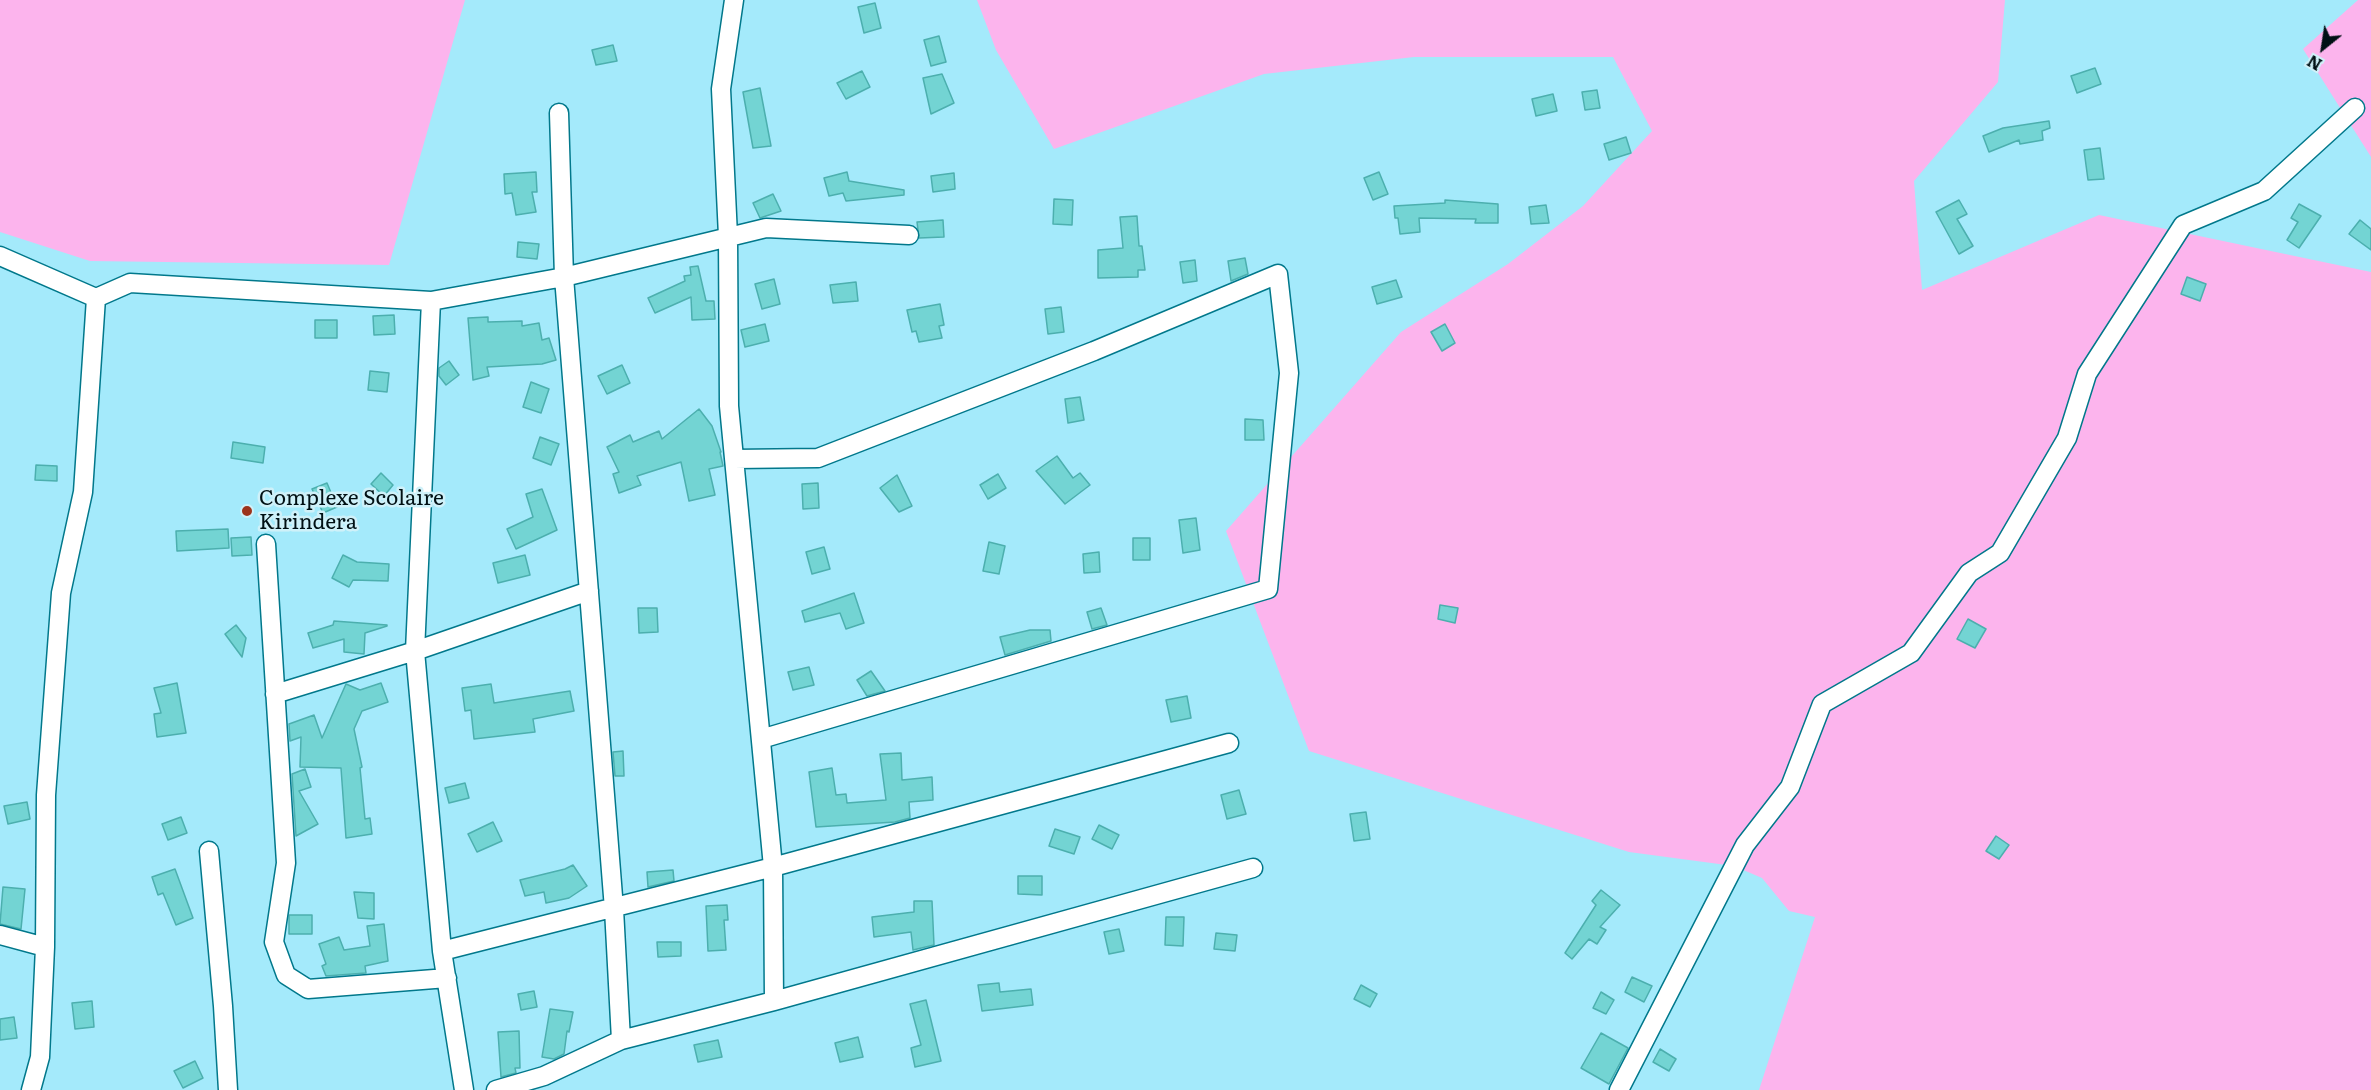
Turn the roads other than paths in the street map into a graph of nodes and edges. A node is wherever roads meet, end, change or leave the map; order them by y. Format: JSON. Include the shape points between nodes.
{"nodes":[{"id":1,"x":735,"y":0,"type":"edge"},
{"id":2,"x":2355,"y":108,"type":"dead end"},
{"id":3,"x":559,"y":112,"type":"dead end"},
{"id":4,"x":909,"y":235,"type":"dead end"},
{"id":5,"x":728,"y":236,"type":"junction"},
{"id":6,"x":0,"y":256,"type":"edge"},
{"id":7,"x":564,"y":276,"type":"junction"},
{"id":8,"x":96,"y":298,"type":"junction"},
{"id":9,"x":431,"y":302,"type":"junction"},
{"id":10,"x":734,"y":459,"type":"junction"},
{"id":11,"x":266,"y":544,"type":"dead end"},
{"id":12,"x":590,"y":591,"type":"junction"},
{"id":13,"x":415,"y":651,"type":"junction"},
{"id":14,"x":275,"y":694,"type":"junction"},
{"id":15,"x":761,"y":739,"type":"junction"},
{"id":16,"x":1229,"y":743,"type":"dead end"},
{"id":17,"x":209,"y":851,"type":"dead end"},
{"id":18,"x":772,"y":867,"type":"junction"},
{"id":19,"x":1253,"y":868,"type":"dead end"},
{"id":20,"x":614,"y":909,"type":"junction"},
{"id":21,"x":0,"y":934,"type":"edge"},
{"id":22,"x":45,"y":947,"type":"junction"},
{"id":23,"x":442,"y":951,"type":"junction"},
{"id":24,"x":447,"y":978,"type":"junction"},
{"id":25,"x":774,"y":1001,"type":"junction"},
{"id":26,"x":621,"y":1040,"type":"junction"},
{"id":27,"x":31,"y":1090,"type":"edge"},
{"id":28,"x":228,"y":1090,"type":"edge"},
{"id":29,"x":464,"y":1090,"type":"edge"},
{"id":30,"x":496,"y":1090,"type":"edge"},
{"id":31,"x":1619,"y":1090,"type":"edge"}],
"edges":[{"from":1,"to":5,"type":"street","via":[[722,89]]},
{"from":2,"to":31,"type":"street","via":[[2264,191],[2183,225],[2087,374],[2067,438],[2000,553],[1969,573],[1911,653],[1822,704],[1790,787],[1745,845]]},
{"from":3,"to":7,"type":"street"},
{"from":4,"to":5,"type":"street","via":[[766,228]]},
{"from":5,"to":7,"type":"street"},
{"from":5,"to":10,"type":"street","via":[[729,406]]},
{"from":6,"to":8,"type":"street"},
{"from":7,"to":9,"type":"street"},
{"from":7,"to":12,"type":"street"},
{"from":8,"to":9,"type":"street","via":[[130,283]]},
{"from":8,"to":22,"type":"street","via":[[83,492],[61,593],[46,795]]},
{"from":9,"to":13,"type":"street"},
{"from":10,"to":15,"type":"street"},
{"from":10,"to":15,"type":"street","via":[[818,458],[1094,351],[1278,274],[1289,373],[1268,590]]},
{"from":11,"to":14,"type":"street"},
{"from":12,"to":13,"type":"street"},
{"from":12,"to":20,"type":"street"},
{"from":13,"to":14,"type":"street"},
{"from":13,"to":23,"type":"street"},
{"from":14,"to":24,"type":"street","via":[[286,862],[274,942],[286,975],[308,988]]},
{"from":15,"to":18,"type":"street"},
{"from":16,"to":18,"type":"street"},
{"from":17,"to":28,"type":"street"},
{"from":18,"to":20,"type":"street"},
{"from":18,"to":25,"type":"street"},
{"from":19,"to":25,"type":"street"},
{"from":20,"to":23,"type":"street"},
{"from":20,"to":26,"type":"street"},
{"from":21,"to":22,"type":"street"},
{"from":22,"to":27,"type":"street","via":[[40,1057]]},
{"from":23,"to":24,"type":"street"},
{"from":24,"to":29,"type":"street"},
{"from":25,"to":26,"type":"street"},
{"from":26,"to":30,"type":"street","via":[[544,1076]]}]}
